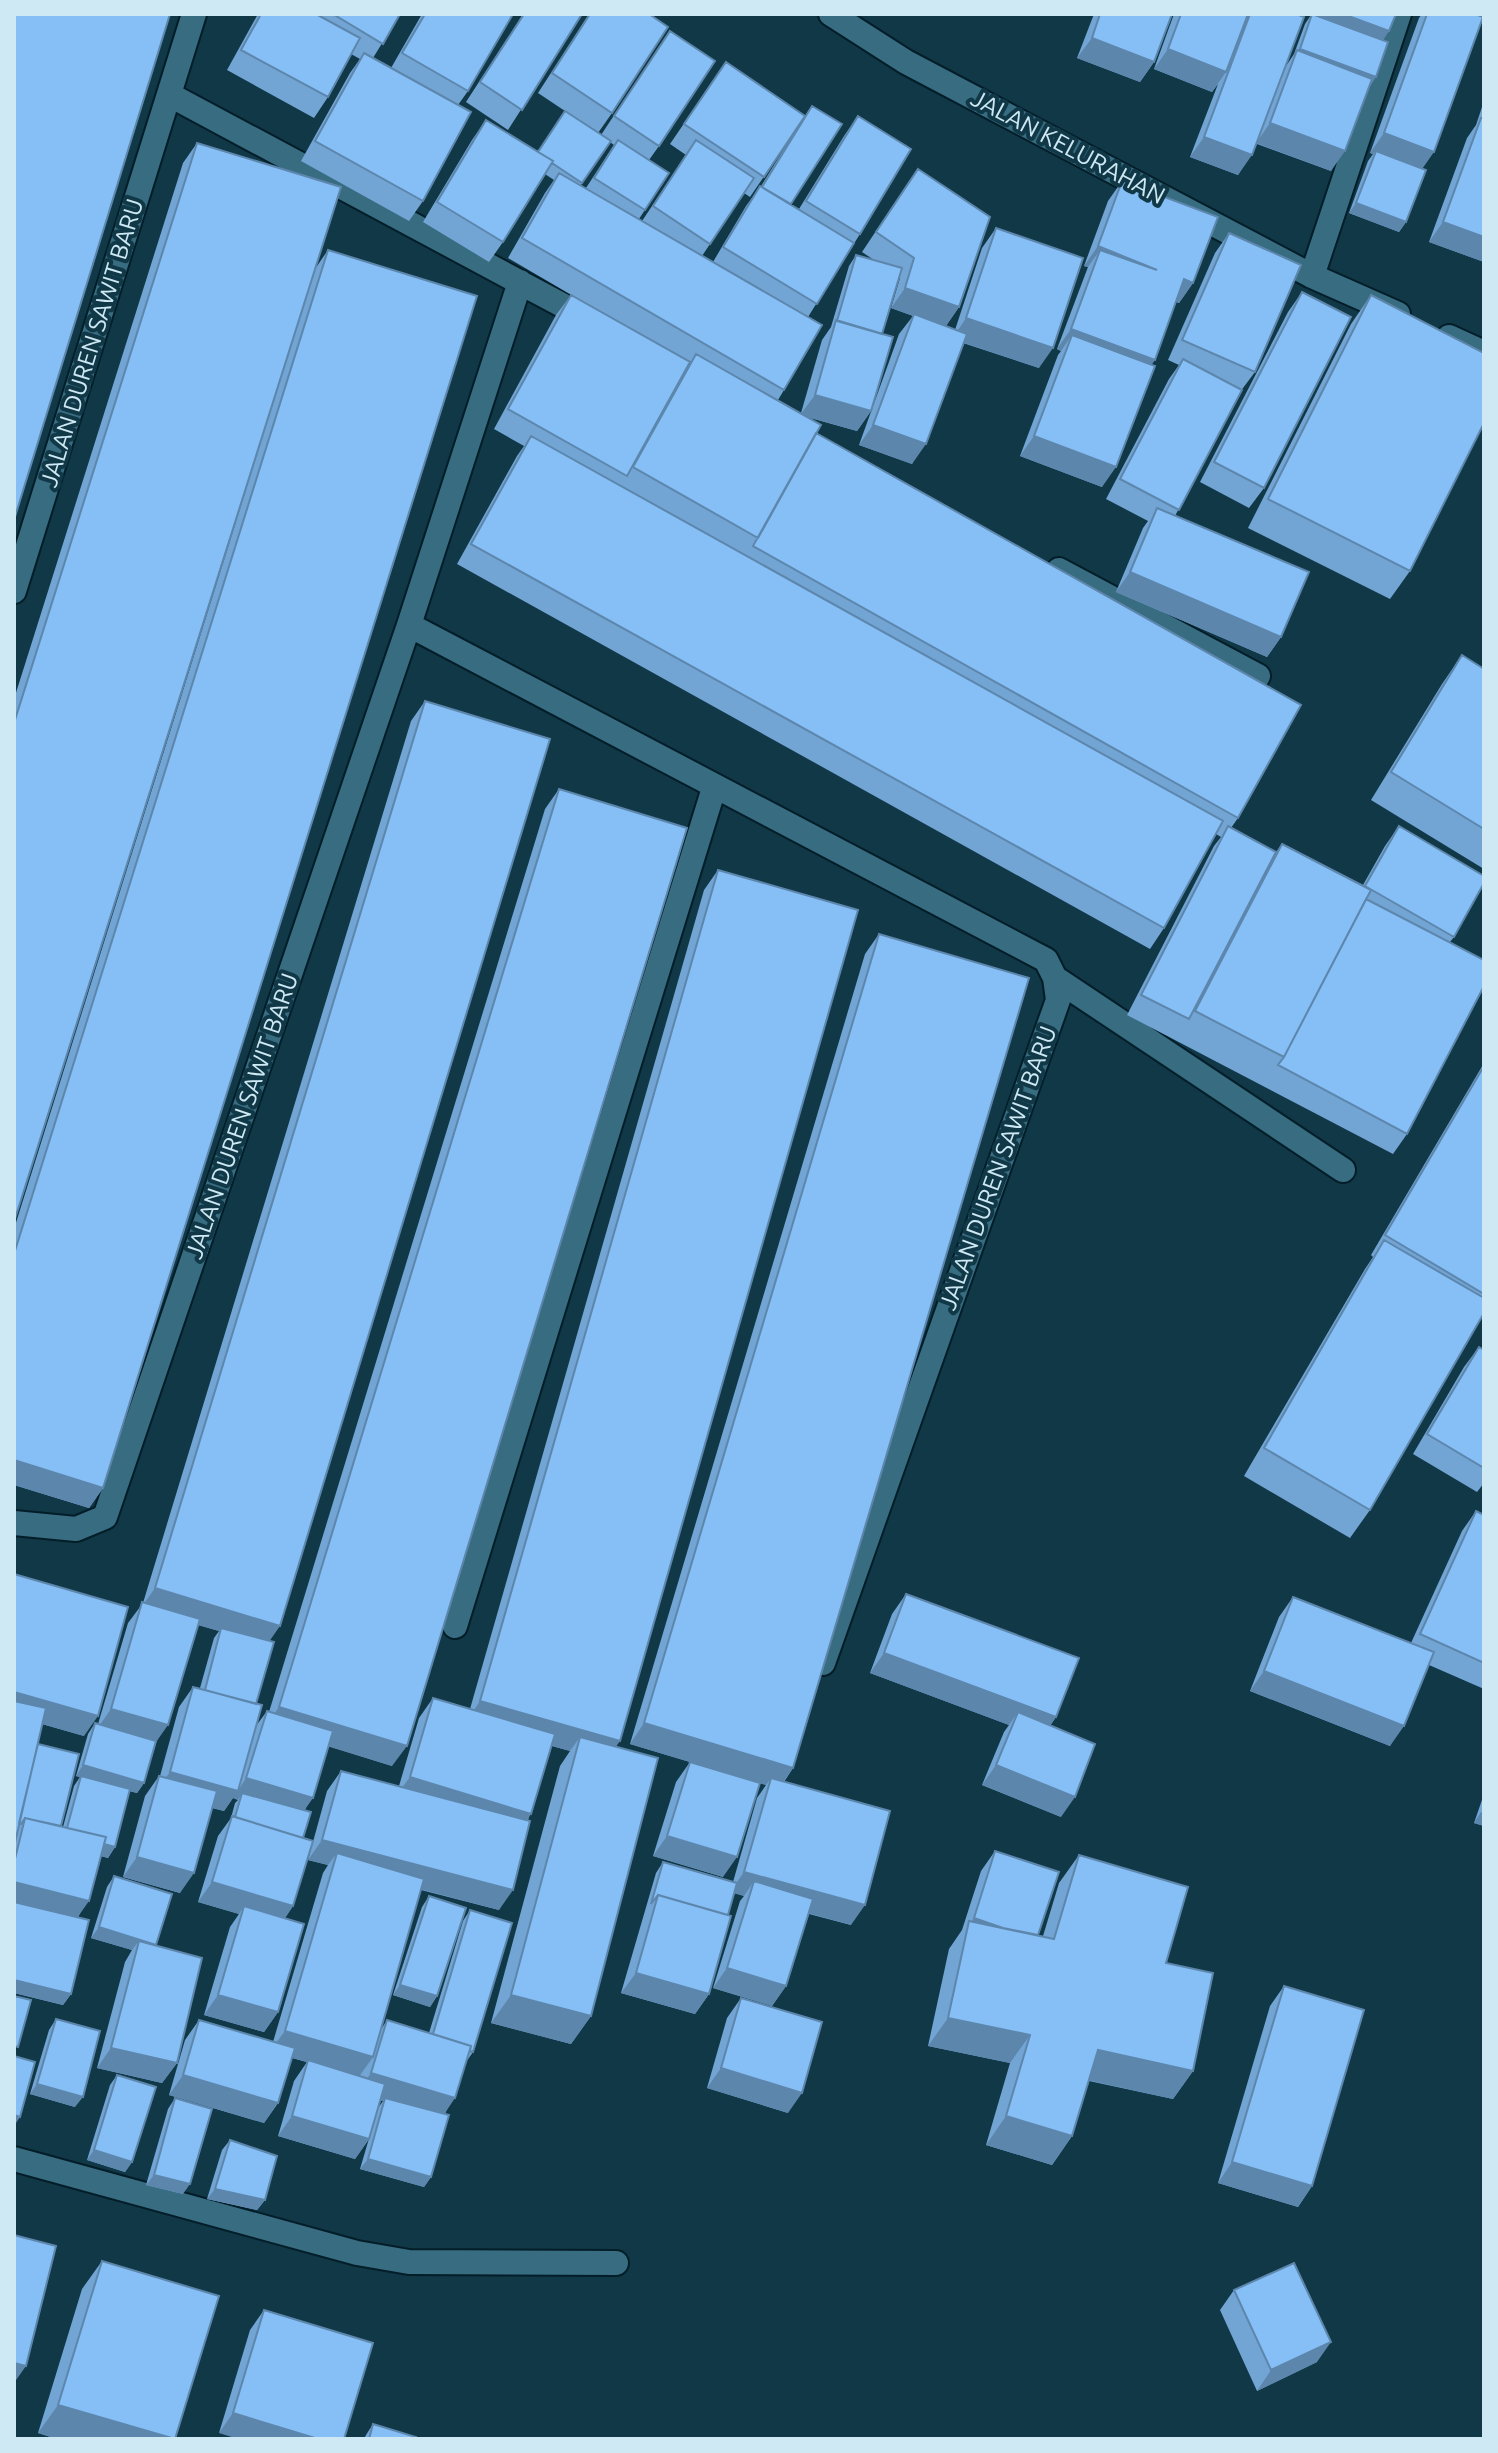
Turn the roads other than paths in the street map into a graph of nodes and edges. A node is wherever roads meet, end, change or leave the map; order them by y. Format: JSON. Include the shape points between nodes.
{"nodes":[{"id":1,"x":194,"y":14,"type":"edge"},
{"id":2,"x":831,"y":14,"type":"edge"},
{"id":3,"x":1399,"y":14,"type":"edge"},
{"id":4,"x":170,"y":95,"type":"junction"},
{"id":5,"x":1312,"y":276,"type":"junction"},
{"id":6,"x":520,"y":282,"type":"junction"},
{"id":7,"x":619,"y":335,"type":"edge"},
{"id":8,"x":1484,"y":353,"type":"edge"},
{"id":9,"x":1038,"y":559,"type":"edge"},
{"id":10,"x":14,"y":591,"type":"edge"},
{"id":11,"x":409,"y":625,"type":"junction"},
{"id":12,"x":1258,"y":676,"type":"dead end"},
{"id":13,"x":714,"y":788,"type":"junction"},
{"id":14,"x":1055,"y":978,"type":"junction"},
{"id":15,"x":1343,"y":1170,"type":"dead end"},
{"id":16,"x":14,"y":1523,"type":"edge"},
{"id":17,"x":455,"y":1626,"type":"edge"},
{"id":18,"x":815,"y":1684,"type":"edge"},
{"id":19,"x":14,"y":2159,"type":"edge"},
{"id":20,"x":616,"y":2263,"type":"dead end"}],
"edges":[{"from":1,"to":4,"type":"street","name":"JALAN DUREN SAWIT BARU"},
{"from":2,"to":5,"type":"street","name":"JALAN KELURAHAN","via":[[906,62]]},
{"from":3,"to":5,"type":"street"},
{"from":4,"to":6,"type":"street"},
{"from":4,"to":10,"type":"street","name":"JALAN DUREN SAWIT BARU"},
{"from":5,"to":8,"type":"street","name":"JALAN KELURAHAN"},
{"from":6,"to":7,"type":"street"},
{"from":6,"to":11,"type":"street","name":"JALAN DUREN SAWIT BARU"},
{"from":9,"to":12,"type":"street"},
{"from":11,"to":13,"type":"street"},
{"from":11,"to":16,"type":"street","name":"JALAN DUREN SAWIT BARU","via":[[105,1517],[76,1529]]},
{"from":13,"to":14,"type":"street","via":[[1046,960]]},
{"from":13,"to":17,"type":"street"},
{"from":14,"to":15,"type":"street"},
{"from":14,"to":18,"type":"street","name":"JALAN DUREN SAWIT BARU","via":[[1058,1000]]},
{"from":19,"to":20,"type":"street","via":[[396,2260]]}]}
